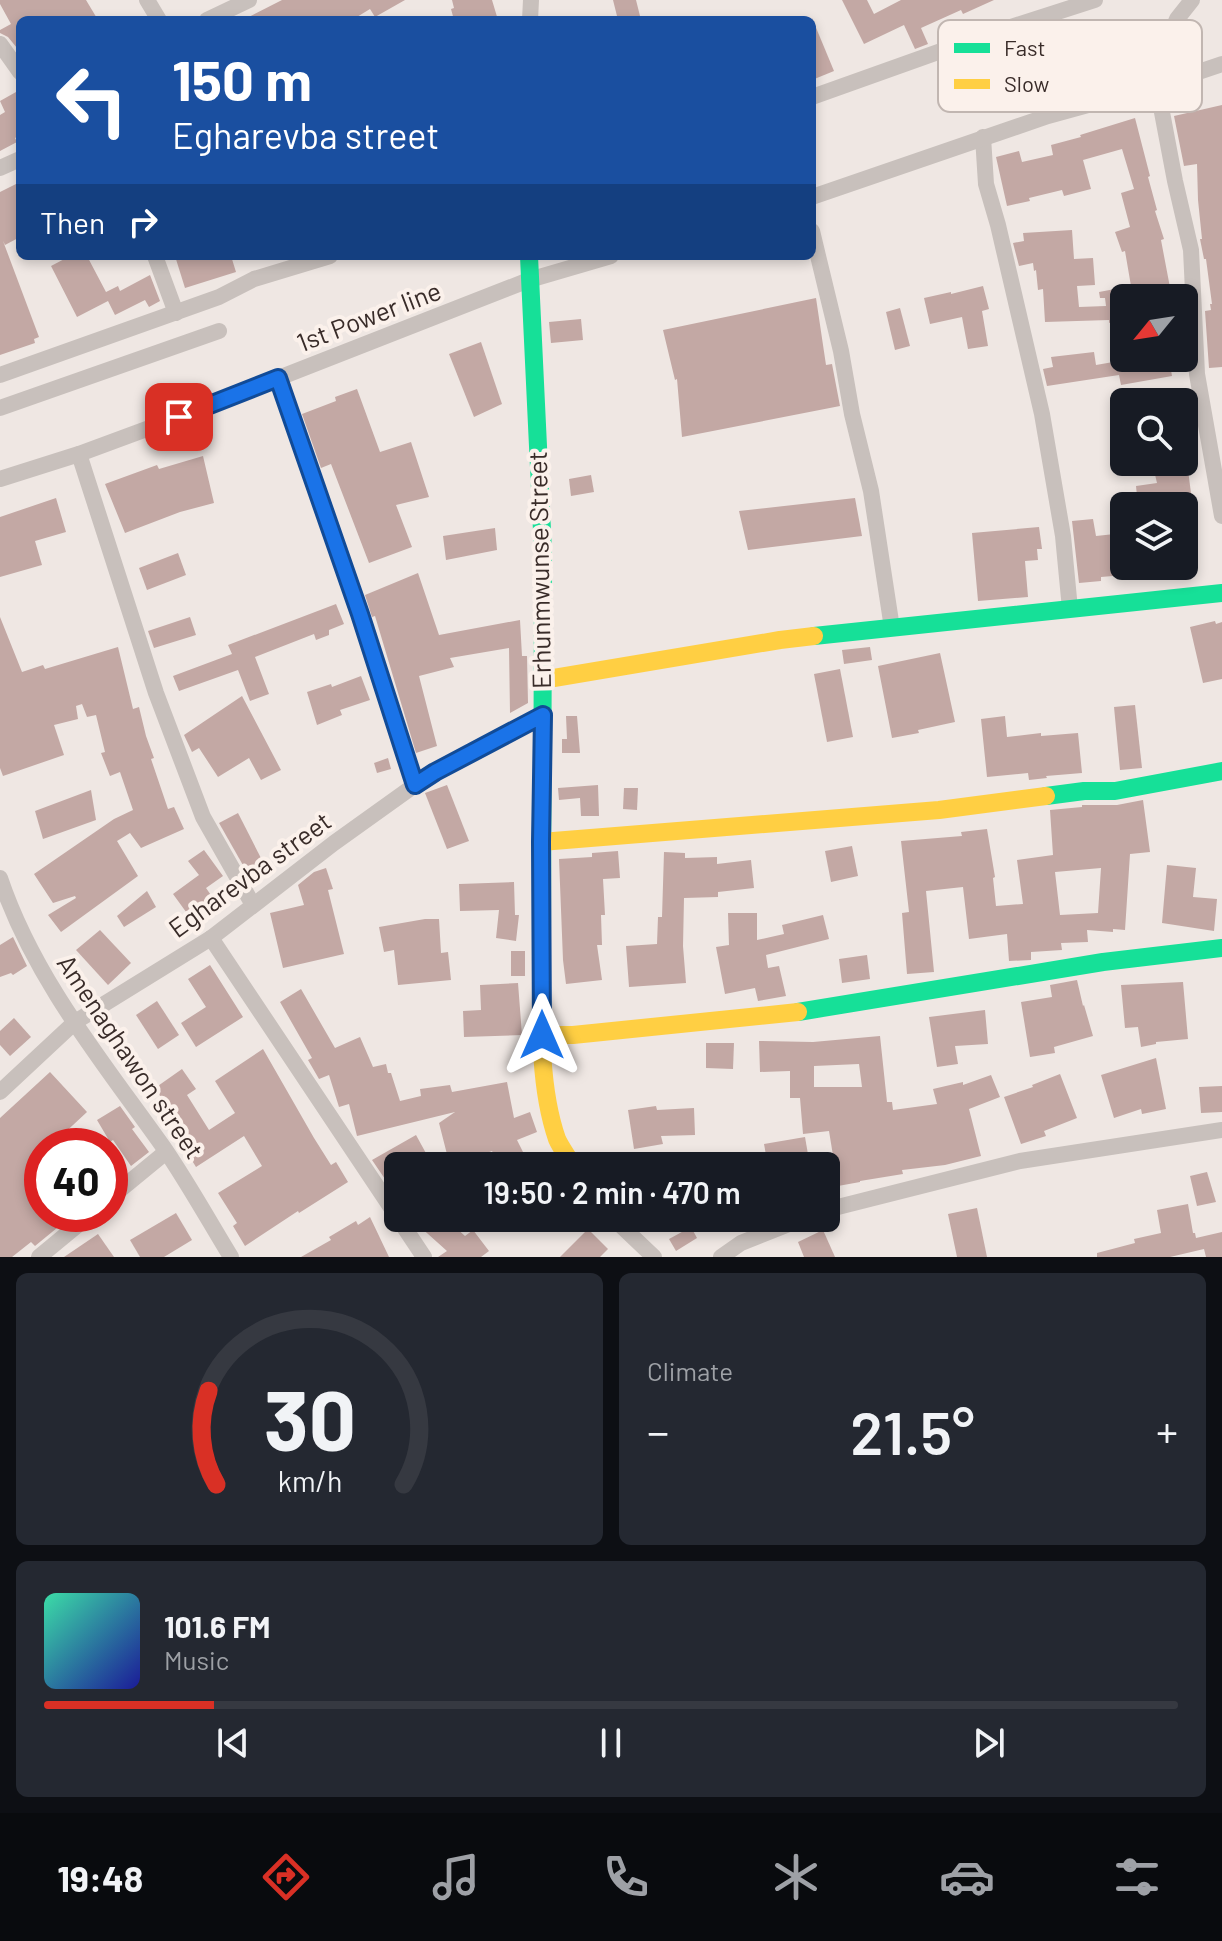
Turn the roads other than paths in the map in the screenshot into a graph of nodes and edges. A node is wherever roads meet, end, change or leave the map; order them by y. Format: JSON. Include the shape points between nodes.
{"nodes":[{"id":1,"x":249,"y":0,"type":"edge"},
{"id":2,"x":1095,"y":0,"type":"edge"},
{"id":3,"x":1192,"y":0,"type":"edge"},
{"id":4,"x":215,"y":16,"type":"edge"},
{"id":5,"x":1033,"y":20,"type":"edge"},
{"id":6,"x":1177,"y":20,"type":"edge"},
{"id":7,"x":0,"y":44,"type":"edge"},
{"id":8,"x":938,"y":52,"type":"edge"},
{"id":9,"x":1222,"y":64,"type":"edge"},
{"id":10,"x":16,"y":66,"type":"edge"},
{"id":11,"x":1202,"y":71,"type":"edge"},
{"id":12,"x":816,"y":96,"type":"edge"},
{"id":13,"x":1062,"y":112,"type":"edge"},
{"id":14,"x":1156,"y":112,"type":"edge"},
{"id":15,"x":983,"y":137,"type":"junction"},
{"id":16,"x":816,"y":196,"type":"edge"},
{"id":17,"x":816,"y":248,"type":"edge"},
{"id":18,"x":156,"y":260,"type":"edge"},
{"id":19,"x":317,"y":260,"type":"edge"},
{"id":20,"x":529,"y":260,"type":"edge"},
{"id":21,"x":597,"y":260,"type":"edge"},
{"id":22,"x":529,"y":280,"type":"junction"},
{"id":23,"x":176,"y":313,"type":"junction"},
{"id":24,"x":219,"y":331,"type":"dead end"},
{"id":25,"x":0,"y":375,"type":"edge"},
{"id":26,"x":278,"y":378,"type":"junction"},
{"id":27,"x":0,"y":408,"type":"edge"},
{"id":28,"x":79,"y":454,"type":"junction"},
{"id":29,"x":0,"y":479,"type":"edge"},
{"id":30,"x":1222,"y":516,"type":"edge"},
{"id":31,"x":1222,"y":593,"type":"edge"},
{"id":32,"x":1070,"y":609,"type":"junction"},
{"id":33,"x":892,"y":628,"type":"junction"},
{"id":34,"x":542,"y":680,"type":"junction"},
{"id":35,"x":543,"y":715,"type":"junction"},
{"id":36,"x":1222,"y":771,"type":"edge"},
{"id":37,"x":415,"y":785,"type":"junction"},
{"id":38,"x":541,"y":842,"type":"junction"},
{"id":39,"x":0,"y":878,"type":"edge"},
{"id":40,"x":253,"y":905,"type":"junction"},
{"id":41,"x":5,"y":912,"type":"edge"},
{"id":42,"x":211,"y":938,"type":"junction"},
{"id":43,"x":1222,"y":948,"type":"edge"},
{"id":44,"x":75,"y":1022,"type":"junction"},
{"id":45,"x":542,"y":1035,"type":"junction"},
{"id":46,"x":0,"y":1092,"type":"edge"},
{"id":47,"x":1222,"y":1130,"type":"edge"},
{"id":48,"x":166,"y":1152,"type":"junction"},
{"id":49,"x":565,"y":1152,"type":"edge"},
{"id":50,"x":128,"y":1183,"type":"edge"},
{"id":51,"x":384,"y":1197,"type":"edge"},
{"id":52,"x":840,"y":1206,"type":"edge"},
{"id":53,"x":69,"y":1232,"type":"edge"},
{"id":54,"x":407,"y":1232,"type":"edge"},
{"id":55,"x":626,"y":1232,"type":"edge"},
{"id":56,"x":769,"y":1232,"type":"edge"},
{"id":57,"x":39,"y":1257,"type":"edge"},
{"id":58,"x":231,"y":1257,"type":"edge"},
{"id":59,"x":424,"y":1257,"type":"edge"},
{"id":60,"x":654,"y":1257,"type":"edge"},
{"id":61,"x":721,"y":1257,"type":"edge"}],
"edges":[{"from":1,"to":4,"type":"street"},
{"from":2,"to":5,"type":"street"},
{"from":3,"to":6,"type":"street"},
{"from":7,"to":10,"type":"street"},
{"from":8,"to":12,"type":"street"},
{"from":9,"to":11,"type":"street"},
{"from":13,"to":15,"type":"street"},
{"from":14,"to":30,"type":"street","via":[[1191,250],[1197,374]]},
{"from":15,"to":16,"type":"street"},
{"from":15,"to":32,"type":"street","via":[[986,184],[1042,414]]},
{"from":17,"to":33,"type":"street","via":[[871,491]]},
{"from":18,"to":23,"type":"street"},
{"from":19,"to":23,"type":"street","via":[[254,279]]},
{"from":20,"to":22,"type":"street","name":"Erhunmwunse Street"},
{"from":21,"to":22,"type":"street","name":"1st Power line"},
{"from":22,"to":26,"type":"street","name":"1st Power line"},
{"from":22,"to":34,"type":"street","name":"Erhunmwunse Street","via":[[543,552]]},
{"from":23,"to":25,"type":"street"},
{"from":24,"to":27,"type":"street"},
{"from":26,"to":28,"type":"street","name":"1st Power line"},
{"from":26,"to":37,"type":"street"},
{"from":28,"to":29,"type":"street","name":"1st Power line"},
{"from":28,"to":40,"type":"street","via":[[156,693],[203,817]]},
{"from":31,"to":32,"type":"street"},
{"from":32,"to":33,"type":"street"},
{"from":33,"to":34,"type":"street","via":[[780,640]]},
{"from":34,"to":35,"type":"street","name":"Erhunmwunse Street"},
{"from":35,"to":37,"type":"street","name":"Egharevba street"},
{"from":35,"to":38,"type":"street","name":"Erhunmwunse Street"},
{"from":36,"to":38,"type":"street","via":[[1115,791],[939,810]]},
{"from":37,"to":40,"type":"street","name":"Egharevba street"},
{"from":38,"to":45,"type":"street","name":"Erhunmwunse Street"},
{"from":39,"to":41,"type":"street","name":"Amenaghawon street"},
{"from":40,"to":42,"type":"street","name":"Egharevba street"},
{"from":41,"to":44,"type":"street","name":"Amenaghawon street"},
{"from":42,"to":44,"type":"street","name":"Egharevba street"},
{"from":42,"to":51,"type":"street"},
{"from":43,"to":45,"type":"street","via":[[1103,962],[809,1011]]},
{"from":44,"to":46,"type":"street","name":"Egharevba street"},
{"from":44,"to":48,"type":"street","name":"Amenaghawon street"},
{"from":45,"to":49,"type":"street","name":"Erhunmwunse Street","via":[[546,1095]]},
{"from":47,"to":52,"type":"street","via":[[1020,1161]]},
{"from":48,"to":50,"type":"street"},
{"from":48,"to":58,"type":"street","name":"Amenaghawon street"},
{"from":53,"to":57,"type":"street"},
{"from":54,"to":59,"type":"street"},
{"from":55,"to":60,"type":"street"},
{"from":56,"to":61,"type":"street"}]}
